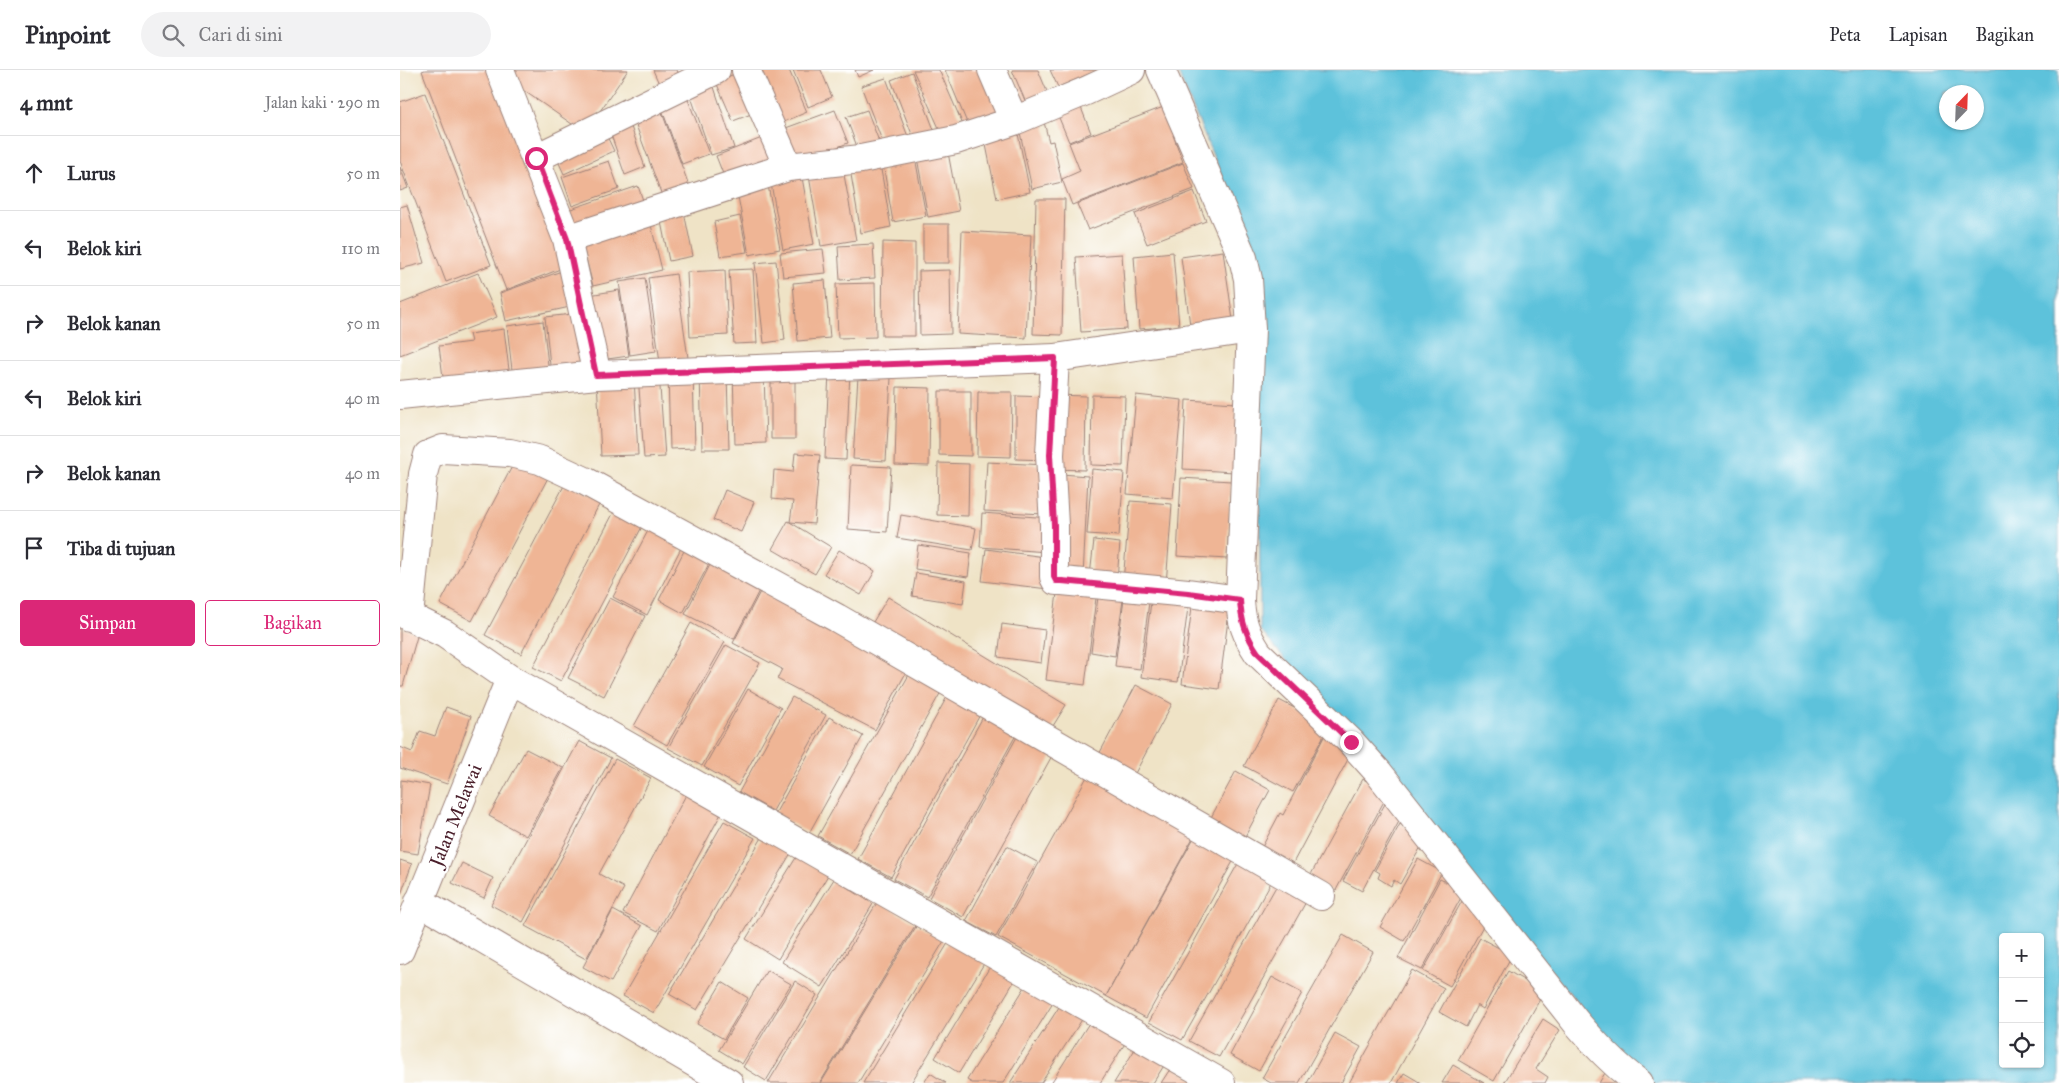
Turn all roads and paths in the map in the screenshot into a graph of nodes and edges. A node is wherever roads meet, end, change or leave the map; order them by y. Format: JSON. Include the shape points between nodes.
{"nodes":[{"id":1,"x":500,"y":70,"type":"edge"},
{"id":2,"x":716,"y":70,"type":"edge"},
{"id":3,"x":746,"y":70,"type":"edge"},
{"id":4,"x":992,"y":70,"type":"edge"},
{"id":5,"x":1131,"y":70,"type":"edge"},
{"id":6,"x":1161,"y":70,"type":"edge"},
{"id":7,"x":1014,"y":121,"type":"junction"},
{"id":8,"x":536,"y":158,"type":"junction"},
{"id":9,"x":788,"y":167,"type":"junction"},
{"id":10,"x":567,"y":239,"type":"junction"},
{"id":11,"x":1251,"y":329,"type":"junction"},
{"id":12,"x":1055,"y":358,"type":"junction"},
{"id":13,"x":596,"y":375,"type":"junction"},
{"id":14,"x":400,"y":395,"type":"edge"},
{"id":15,"x":1240,"y":600,"type":"junction"},
{"id":16,"x":405,"y":614,"type":"edge"},
{"id":17,"x":510,"y":679,"type":"junction"},
{"id":18,"x":1320,"y":896,"type":"dead end"},
{"id":19,"x":419,"y":901,"type":"junction"},
{"id":20,"x":400,"y":950,"type":"edge"},
{"id":21,"x":729,"y":1083,"type":"edge"},
{"id":22,"x":1222,"y":1083,"type":"edge"},
{"id":23,"x":1638,"y":1083,"type":"edge"}],
"edges":[{"from":1,"to":8,"type":"street"},
{"from":2,"to":8,"type":"street"},
{"from":3,"to":9,"type":"street"},
{"from":4,"to":7,"type":"street"},
{"from":5,"to":7,"type":"street"},
{"from":6,"to":11,"type":"street","via":[[1243,258],[1248,279]]},
{"from":7,"to":9,"type":"street","via":[[956,140],[861,159]]},
{"from":8,"to":10,"type":"street"},
{"from":9,"to":10,"type":"street"},
{"from":10,"to":13,"type":"street"},
{"from":11,"to":12,"type":"street"},
{"from":11,"to":15,"type":"street"},
{"from":12,"to":13,"type":"street"},
{"from":12,"to":15,"type":"street","via":[[1050,455],[1056,581]]},
{"from":13,"to":14,"type":"street"},
{"from":15,"to":23,"type":"street","via":[[1241,622],[1258,653],[1378,772],[1576,1022],[1620,1070]]},
{"from":16,"to":17,"type":"street","via":[[445,634]]},
{"from":16,"to":18,"type":"street","via":[[428,455],[443,449],[510,453],[540,460],[585,481],[837,618]]},
{"from":17,"to":19,"type":"street","name":"Jalan Melawai"},
{"from":17,"to":22,"type":"street"},
{"from":19,"to":20,"type":"street","name":"Jalan Melawai"},
{"from":19,"to":21,"type":"street"}]}
